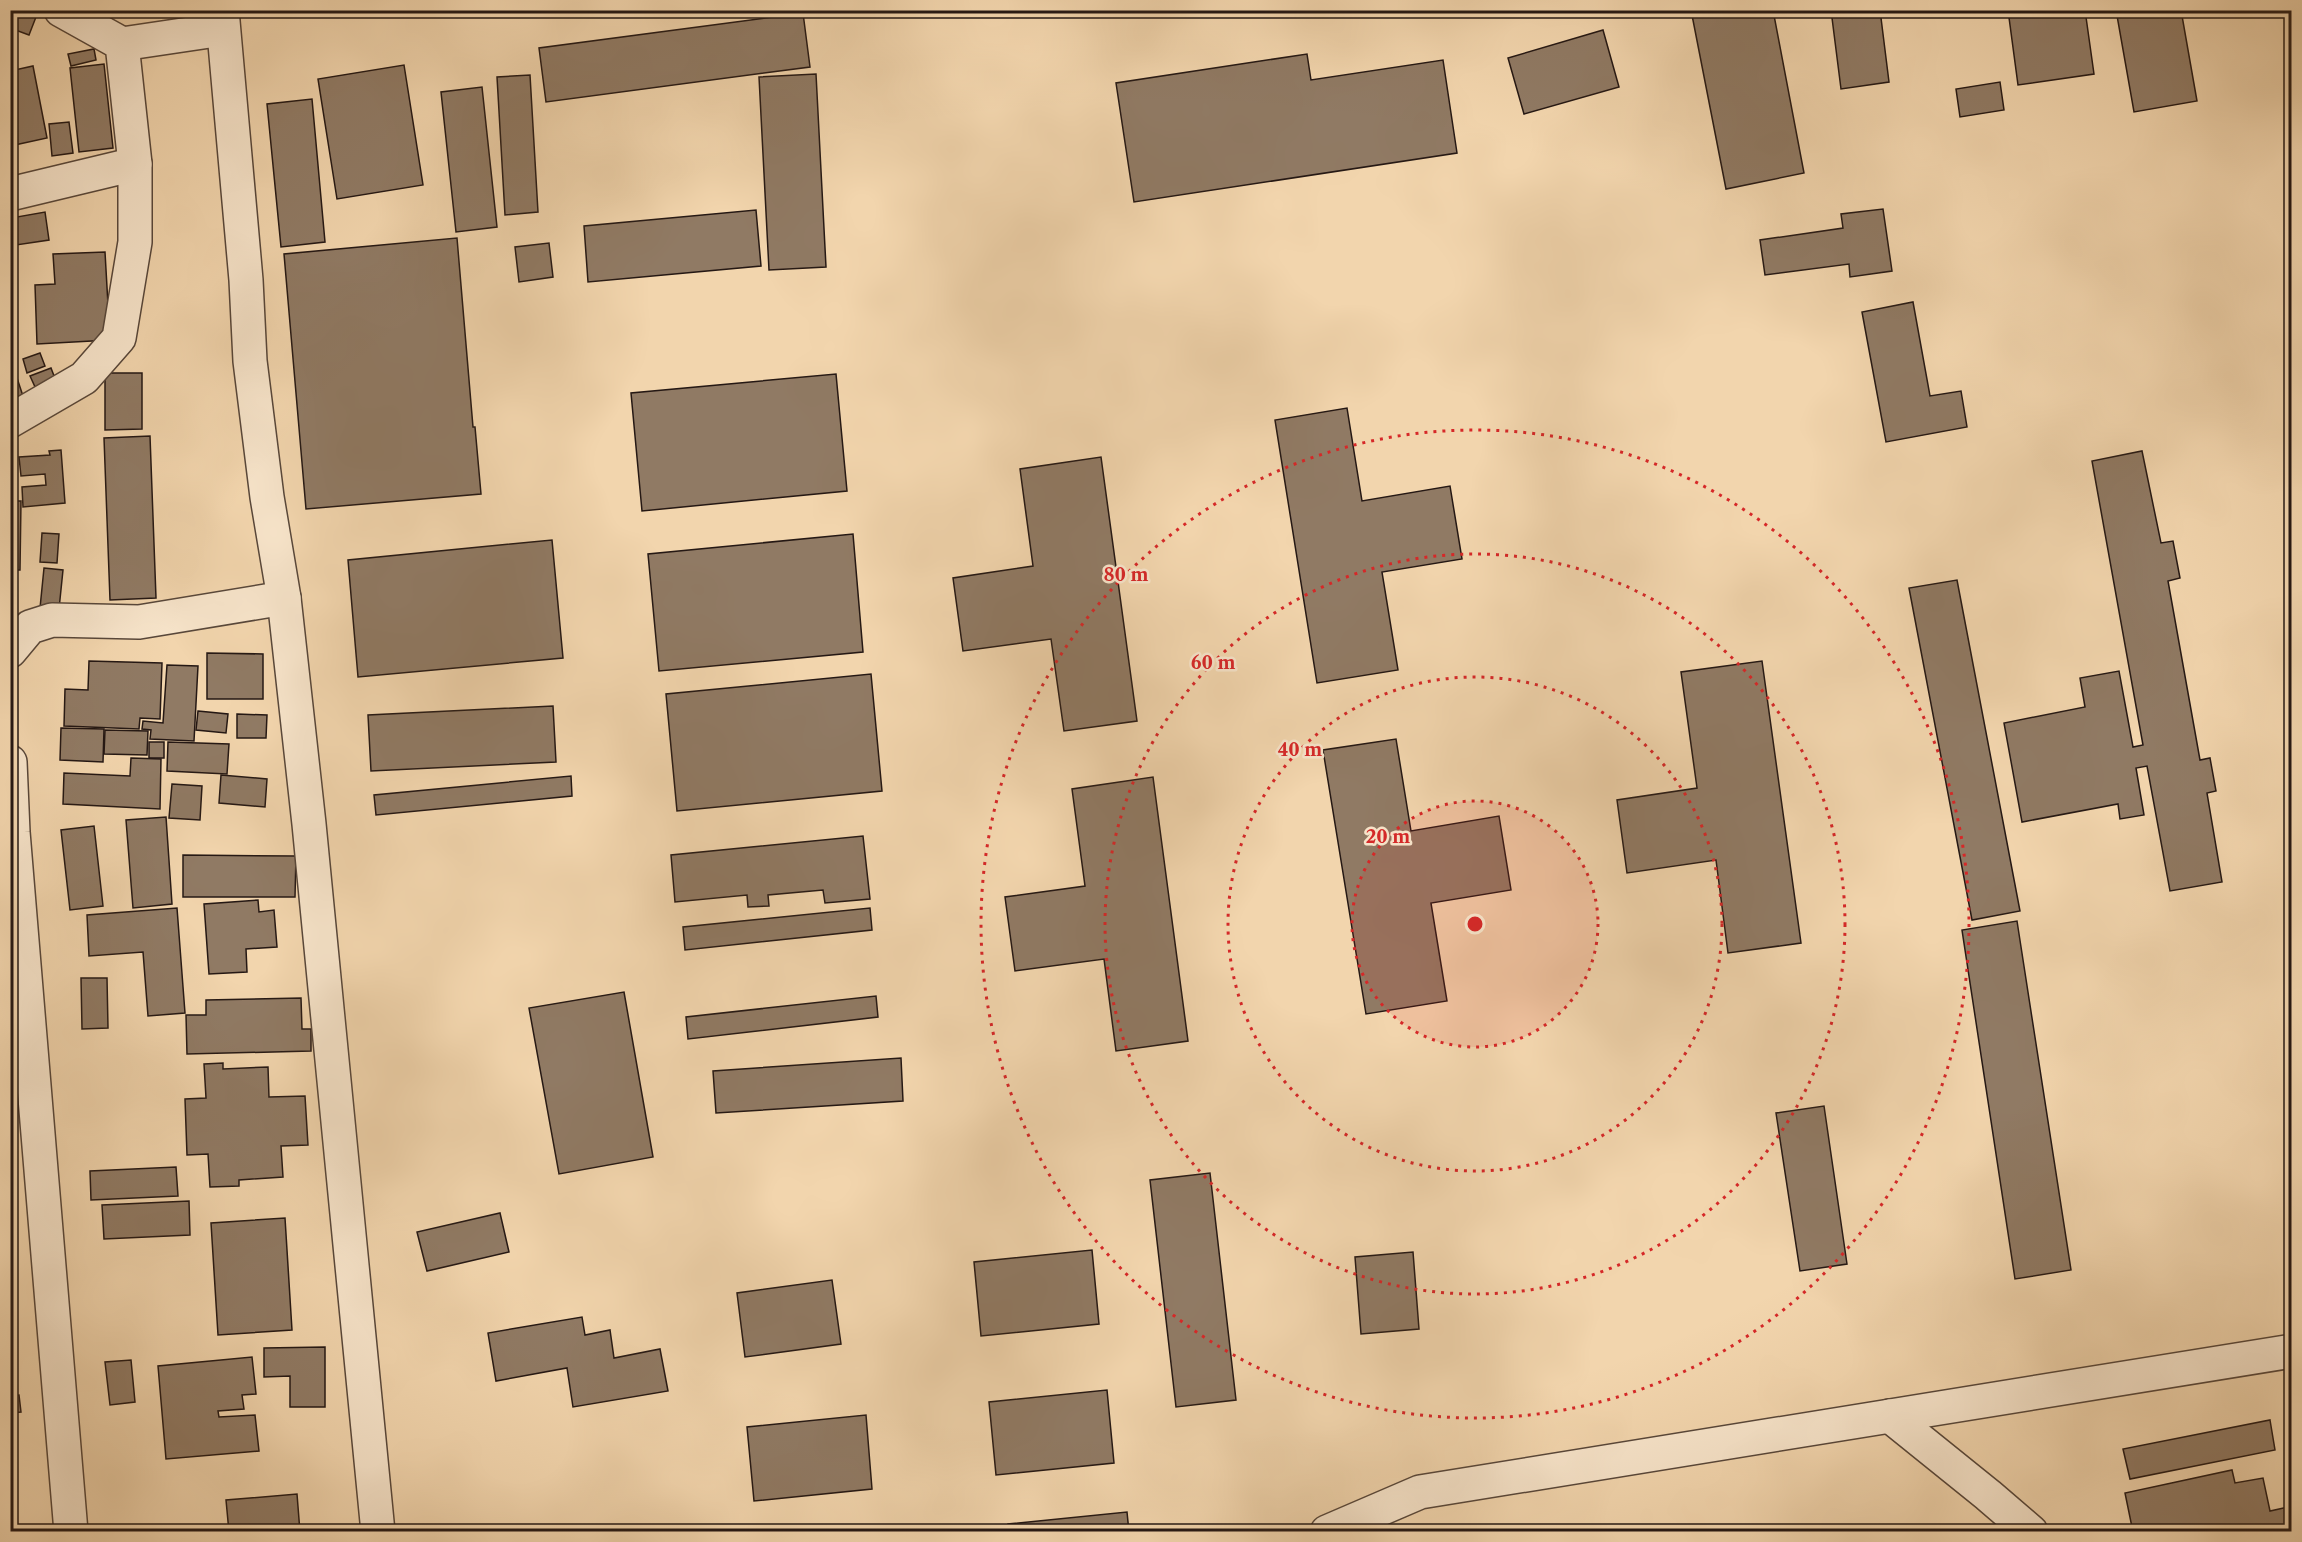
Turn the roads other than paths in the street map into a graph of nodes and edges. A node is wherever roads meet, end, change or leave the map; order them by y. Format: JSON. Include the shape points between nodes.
{"nodes":[{"id":1,"x":61,"y":10,"type":"edge"},
{"id":2,"x":222,"y":20,"type":"edge"},
{"id":3,"x":122,"y":44,"type":"junction"},
{"id":4,"x":135,"y":164,"type":"junction"},
{"id":5,"x":10,"y":194,"type":"edge"},
{"id":6,"x":10,"y":421,"type":"edge"},
{"id":7,"x":284,"y":598,"type":"junction"},
{"id":8,"x":10,"y":651,"type":"edge"},
{"id":9,"x":10,"y":762,"type":"edge"},
{"id":10,"x":2292,"y":1351,"type":"edge"},
{"id":11,"x":1890,"y":1416,"type":"junction"},
{"id":12,"x":71,"y":1532,"type":"edge"},
{"id":13,"x":378,"y":1532,"type":"edge"},
{"id":14,"x":1327,"y":1532,"type":"edge"},
{"id":15,"x":2031,"y":1532,"type":"edge"}],
"edges":[{"from":1,"to":3,"type":"street"},
{"from":2,"to":3,"type":"street"},
{"from":2,"to":7,"type":"street","via":[[250,361]]},
{"from":3,"to":4,"type":"street"},
{"from":4,"to":5,"type":"street"},
{"from":4,"to":6,"type":"street","via":[[135,242],[119,338],[84,378]]},
{"from":7,"to":8,"type":"street","via":[[139,622],[52,620],[30,627]]},
{"from":7,"to":13,"type":"street"},
{"from":9,"to":12,"type":"street","via":[[12,832]]},
{"from":10,"to":11,"type":"street"},
{"from":11,"to":14,"type":"street","via":[[1420,1492]]},
{"from":11,"to":15,"type":"street"}]}
